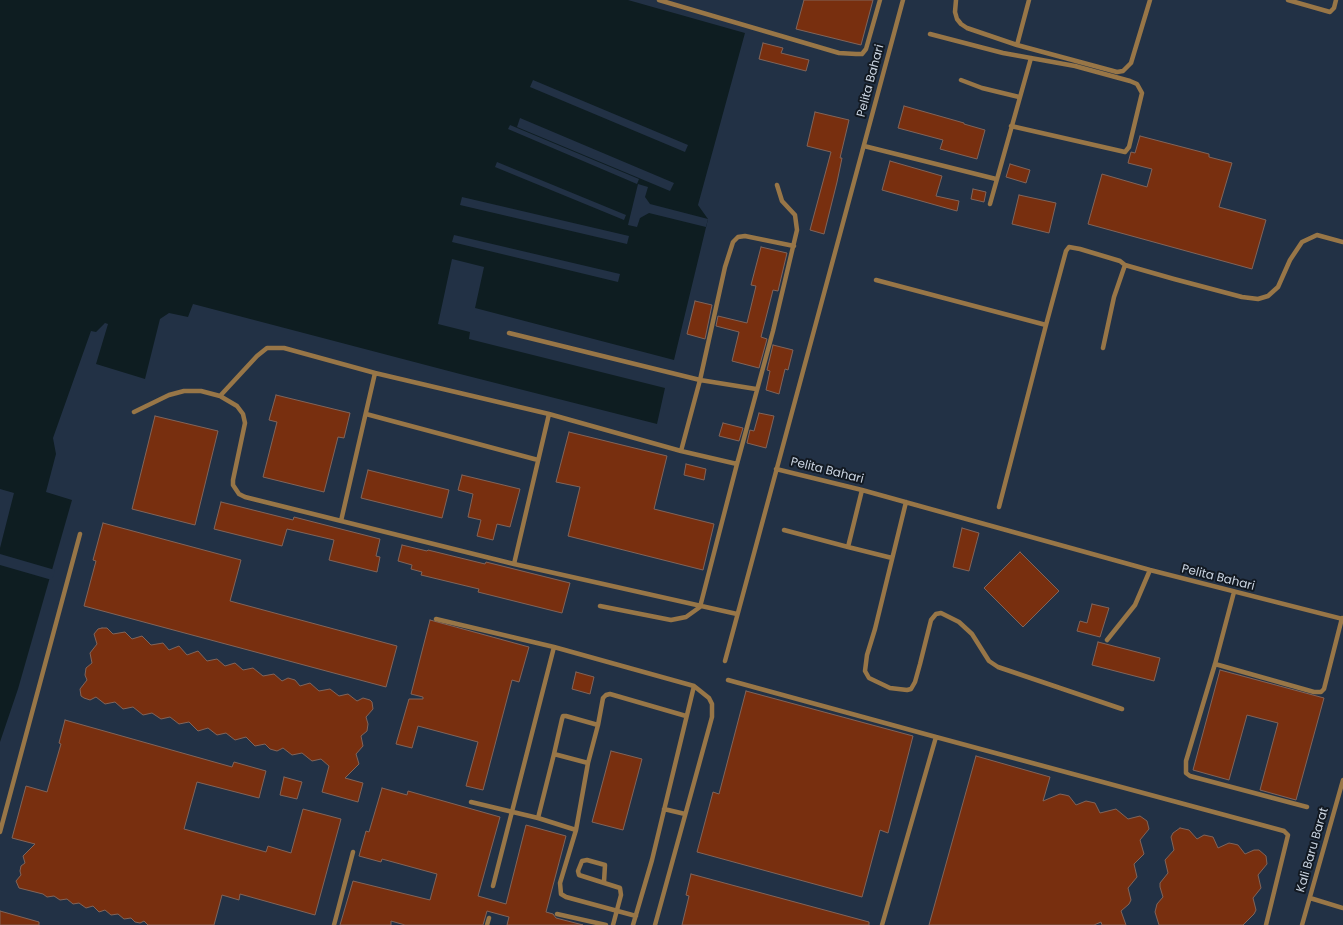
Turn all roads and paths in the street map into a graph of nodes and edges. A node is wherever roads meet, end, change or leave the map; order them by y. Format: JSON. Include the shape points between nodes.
{"nodes":[{"id":1,"x":659,"y":0,"type":"edge"},
{"id":2,"x":880,"y":0,"type":"edge"},
{"id":3,"x":904,"y":0,"type":"edge"},
{"id":4,"x":956,"y":0,"type":"edge"},
{"id":5,"x":1028,"y":0,"type":"edge"},
{"id":6,"x":1150,"y":0,"type":"edge"},
{"id":7,"x":1288,"y":0,"type":"edge"},
{"id":8,"x":1336,"y":0,"type":"edge"},
{"id":9,"x":930,"y":34,"type":"dead end"},
{"id":10,"x":1017,"y":45,"type":"junction"},
{"id":11,"x":1031,"y":58,"type":"junction"},
{"id":12,"x":961,"y":80,"type":"dead end"},
{"id":13,"x":1019,"y":97,"type":"junction"},
{"id":14,"x":1011,"y":126,"type":"junction"},
{"id":15,"x":864,"y":146,"type":"junction"},
{"id":16,"x":996,"y":179,"type":"junction"},
{"id":17,"x":777,"y":186,"type":"dead end"},
{"id":18,"x":990,"y":204,"type":"dead end"},
{"id":19,"x":1343,"y":242,"type":"edge"},
{"id":20,"x":794,"y":246,"type":"junction"},
{"id":21,"x":1125,"y":264,"type":"junction"},
{"id":22,"x":876,"y":280,"type":"dead end"},
{"id":23,"x":1046,"y":325,"type":"junction"},
{"id":24,"x":509,"y":333,"type":"dead end"},
{"id":25,"x":1103,"y":348,"type":"dead end"},
{"id":26,"x":376,"y":373,"type":"junction"},
{"id":27,"x":700,"y":380,"type":"junction"},
{"id":28,"x":756,"y":389,"type":"junction"},
{"id":29,"x":220,"y":396,"type":"junction"},
{"id":30,"x":134,"y":412,"type":"dead end"},
{"id":31,"x":366,"y":414,"type":"junction"},
{"id":32,"x":549,"y":414,"type":"junction"},
{"id":33,"x":681,"y":450,"type":"junction"},
{"id":34,"x":538,"y":460,"type":"junction"},
{"id":35,"x":738,"y":464,"type":"junction"},
{"id":36,"x":776,"y":469,"type":"junction"},
{"id":37,"x":862,"y":490,"type":"junction"},
{"id":38,"x":906,"y":502,"type":"junction"},
{"id":39,"x":999,"y":506,"type":"dead end"},
{"id":40,"x":341,"y":521,"type":"junction"},
{"id":41,"x":784,"y":530,"type":"dead end"},
{"id":42,"x":80,"y":534,"type":"dead end"},
{"id":43,"x":848,"y":546,"type":"junction"},
{"id":44,"x":892,"y":558,"type":"junction"},
{"id":45,"x":514,"y":564,"type":"junction"},
{"id":46,"x":1150,"y":570,"type":"junction"},
{"id":47,"x":1234,"y":592,"type":"junction"},
{"id":48,"x":600,"y":606,"type":"dead end"},
{"id":49,"x":700,"y":607,"type":"junction"},
{"id":50,"x":737,"y":614,"type":"junction"},
{"id":51,"x":436,"y":619,"type":"dead end"},
{"id":52,"x":1342,"y":619,"type":"edge"},
{"id":53,"x":1107,"y":640,"type":"dead end"},
{"id":54,"x":554,"y":647,"type":"junction"},
{"id":55,"x":725,"y":661,"type":"dead end"},
{"id":56,"x":1216,"y":664,"type":"junction"},
{"id":57,"x":728,"y":680,"type":"dead end"},
{"id":58,"x":694,"y":686,"type":"junction"},
{"id":59,"x":1122,"y":709,"type":"dead end"},
{"id":60,"x":686,"y":716,"type":"junction"},
{"id":61,"x":598,"y":725,"type":"junction"},
{"id":62,"x":936,"y":737,"type":"junction"},
{"id":63,"x":554,"y":754,"type":"junction"},
{"id":64,"x":588,"y":763,"type":"junction"},
{"id":65,"x":1343,"y":780,"type":"edge"},
{"id":66,"x":471,"y":802,"type":"dead end"},
{"id":67,"x":1307,"y":807,"type":"dead end"},
{"id":68,"x":664,"y":808,"type":"junction"},
{"id":69,"x":512,"y":813,"type":"junction"},
{"id":70,"x":685,"y":814,"type":"junction"},
{"id":71,"x":538,"y":818,"type":"junction"},
{"id":72,"x":576,"y":830,"type":"junction"},
{"id":73,"x":0,"y":832,"type":"edge"},
{"id":74,"x":353,"y":852,"type":"dead end"},
{"id":75,"x":604,"y":882,"type":"junction"},
{"id":76,"x":493,"y":886,"type":"dead end"},
{"id":77,"x":1310,"y":898,"type":"junction"},
{"id":78,"x":1343,"y":908,"type":"edge"},
{"id":79,"x":617,"y":912,"type":"junction"},
{"id":80,"x":558,"y":914,"type":"dead end"},
{"id":81,"x":636,"y":916,"type":"junction"},
{"id":82,"x":489,"y":918,"type":"dead end"},
{"id":83,"x":334,"y":925,"type":"edge"},
{"id":84,"x":487,"y":925,"type":"edge"},
{"id":85,"x":606,"y":925,"type":"edge"},
{"id":86,"x":613,"y":925,"type":"edge"},
{"id":87,"x":633,"y":925,"type":"edge"},
{"id":88,"x":655,"y":925,"type":"edge"},
{"id":89,"x":882,"y":925,"type":"edge"},
{"id":90,"x":1266,"y":925,"type":"edge"},
{"id":91,"x":1302,"y":925,"type":"edge"}],
"edges":[{"from":1,"to":2,"type":"lane","via":[[839,53],[856,54],[866,50]]},
{"from":3,"to":15,"type":"lane","name":"Pelita Bahari"},
{"from":4,"to":10,"type":"lane","via":[[955,12],[961,24]]},
{"from":5,"to":10,"type":"lane"},
{"from":6,"to":10,"type":"lane","via":[[1131,63],[1123,71],[1110,72]]},
{"from":7,"to":8,"type":"lane","via":[[1327,12],[1334,8]]},
{"from":9,"to":11,"type":"lane"},
{"from":11,"to":13,"type":"lane"},
{"from":11,"to":14,"type":"lane","via":[[1137,84],[1142,98],[1129,147],[1123,152]]},
{"from":12,"to":13,"type":"lane"},
{"from":13,"to":14,"type":"lane"},
{"from":14,"to":16,"type":"lane"},
{"from":15,"to":16,"type":"lane"},
{"from":15,"to":36,"type":"lane","name":"Pelita Bahari"},
{"from":16,"to":18,"type":"lane"},
{"from":17,"to":20,"type":"lane","via":[[782,201],[797,221]]},
{"from":19,"to":21,"type":"lane","via":[[1316,235],[1302,242],[1278,287],[1268,296],[1258,299]]},
{"from":20,"to":27,"type":"lane","via":[[745,236],[733,242]]},
{"from":20,"to":28,"type":"lane","via":[[774,331]]},
{"from":21,"to":23,"type":"lane","via":[[1069,248]]},
{"from":21,"to":25,"type":"lane"},
{"from":22,"to":23,"type":"lane"},
{"from":23,"to":39,"type":"lane"},
{"from":24,"to":27,"type":"lane"},
{"from":26,"to":29,"type":"lane","via":[[284,348],[267,348]]},
{"from":26,"to":31,"type":"lane"},
{"from":26,"to":32,"type":"lane"},
{"from":27,"to":28,"type":"lane"},
{"from":27,"to":33,"type":"lane"},
{"from":28,"to":35,"type":"lane"},
{"from":29,"to":30,"type":"lane","via":[[184,391]]},
{"from":29,"to":40,"type":"lane","via":[[236,406],[245,423],[233,480],[239,494]]},
{"from":31,"to":34,"type":"lane"},
{"from":31,"to":40,"type":"lane"},
{"from":32,"to":33,"type":"lane"},
{"from":32,"to":34,"type":"lane"},
{"from":33,"to":35,"type":"lane"},
{"from":34,"to":45,"type":"lane"},
{"from":35,"to":49,"type":"lane"},
{"from":36,"to":37,"type":"lane","name":"Pelita Bahari"},
{"from":36,"to":50,"type":"lane"},
{"from":37,"to":38,"type":"lane","name":"Pelita Bahari"},
{"from":37,"to":43,"type":"lane"},
{"from":38,"to":44,"type":"lane"},
{"from":38,"to":46,"type":"lane","name":"Pelita Bahari"},
{"from":40,"to":45,"type":"lane"},
{"from":41,"to":43,"type":"lane"},
{"from":42,"to":73,"type":"lane"},
{"from":43,"to":44,"type":"lane"},
{"from":44,"to":59,"type":"lane","via":[[867,655],[865,671],[874,682],[890,688],[910,689],[915,682],[931,620],[941,613],[959,622],[972,634],[989,661],[998,667]]},
{"from":45,"to":49,"type":"lane"},
{"from":46,"to":47,"type":"lane","name":"Pelita Bahari"},
{"from":46,"to":53,"type":"lane","via":[[1135,605]]},
{"from":47,"to":52,"type":"lane","name":"Pelita Bahari"},
{"from":47,"to":56,"type":"lane"},
{"from":48,"to":49,"type":"lane","via":[[671,620],[686,618]]},
{"from":49,"to":50,"type":"lane"},
{"from":50,"to":55,"type":"lane"},
{"from":51,"to":54,"type":"lane"},
{"from":52,"to":56,"type":"lane","via":[[1321,692]]},
{"from":54,"to":58,"type":"lane"},
{"from":54,"to":69,"type":"lane"},
{"from":56,"to":67,"type":"lane","via":[[1186,761],[1186,773]]},
{"from":57,"to":62,"type":"lane"},
{"from":58,"to":60,"type":"lane"},
{"from":58,"to":70,"type":"lane","via":[[709,698],[712,717]]},
{"from":60,"to":61,"type":"lane","via":[[610,694],[603,698]]},
{"from":60,"to":68,"type":"lane"},
{"from":61,"to":63,"type":"lane","via":[[563,716]]},
{"from":61,"to":64,"type":"lane"},
{"from":62,"to":89,"type":"lane"},
{"from":62,"to":90,"type":"lane","via":[[1284,831],[1288,835]]},
{"from":63,"to":64,"type":"lane"},
{"from":63,"to":71,"type":"lane"},
{"from":64,"to":72,"type":"lane"},
{"from":65,"to":77,"type":"lane","name":"Kali Baru Barat"},
{"from":66,"to":69,"type":"lane"},
{"from":68,"to":70,"type":"lane"},
{"from":68,"to":81,"type":"lane"},
{"from":69,"to":71,"type":"lane"},
{"from":69,"to":76,"type":"lane"},
{"from":70,"to":88,"type":"lane"},
{"from":71,"to":72,"type":"lane"},
{"from":72,"to":79,"type":"lane","via":[[560,883],[561,894]]},
{"from":74,"to":83,"type":"lane"},
{"from":75,"to":75,"type":"lane","via":[[605,865],[582,861],[579,875]]},
{"from":75,"to":79,"type":"lane","via":[[620,888]]},
{"from":77,"to":78,"type":"lane"},
{"from":77,"to":91,"type":"lane","name":"Kali Baru Barat"},
{"from":79,"to":81,"type":"lane"},
{"from":79,"to":86,"type":"lane"},
{"from":80,"to":85,"type":"lane"},
{"from":81,"to":87,"type":"lane"},
{"from":82,"to":84,"type":"lane"}]}
